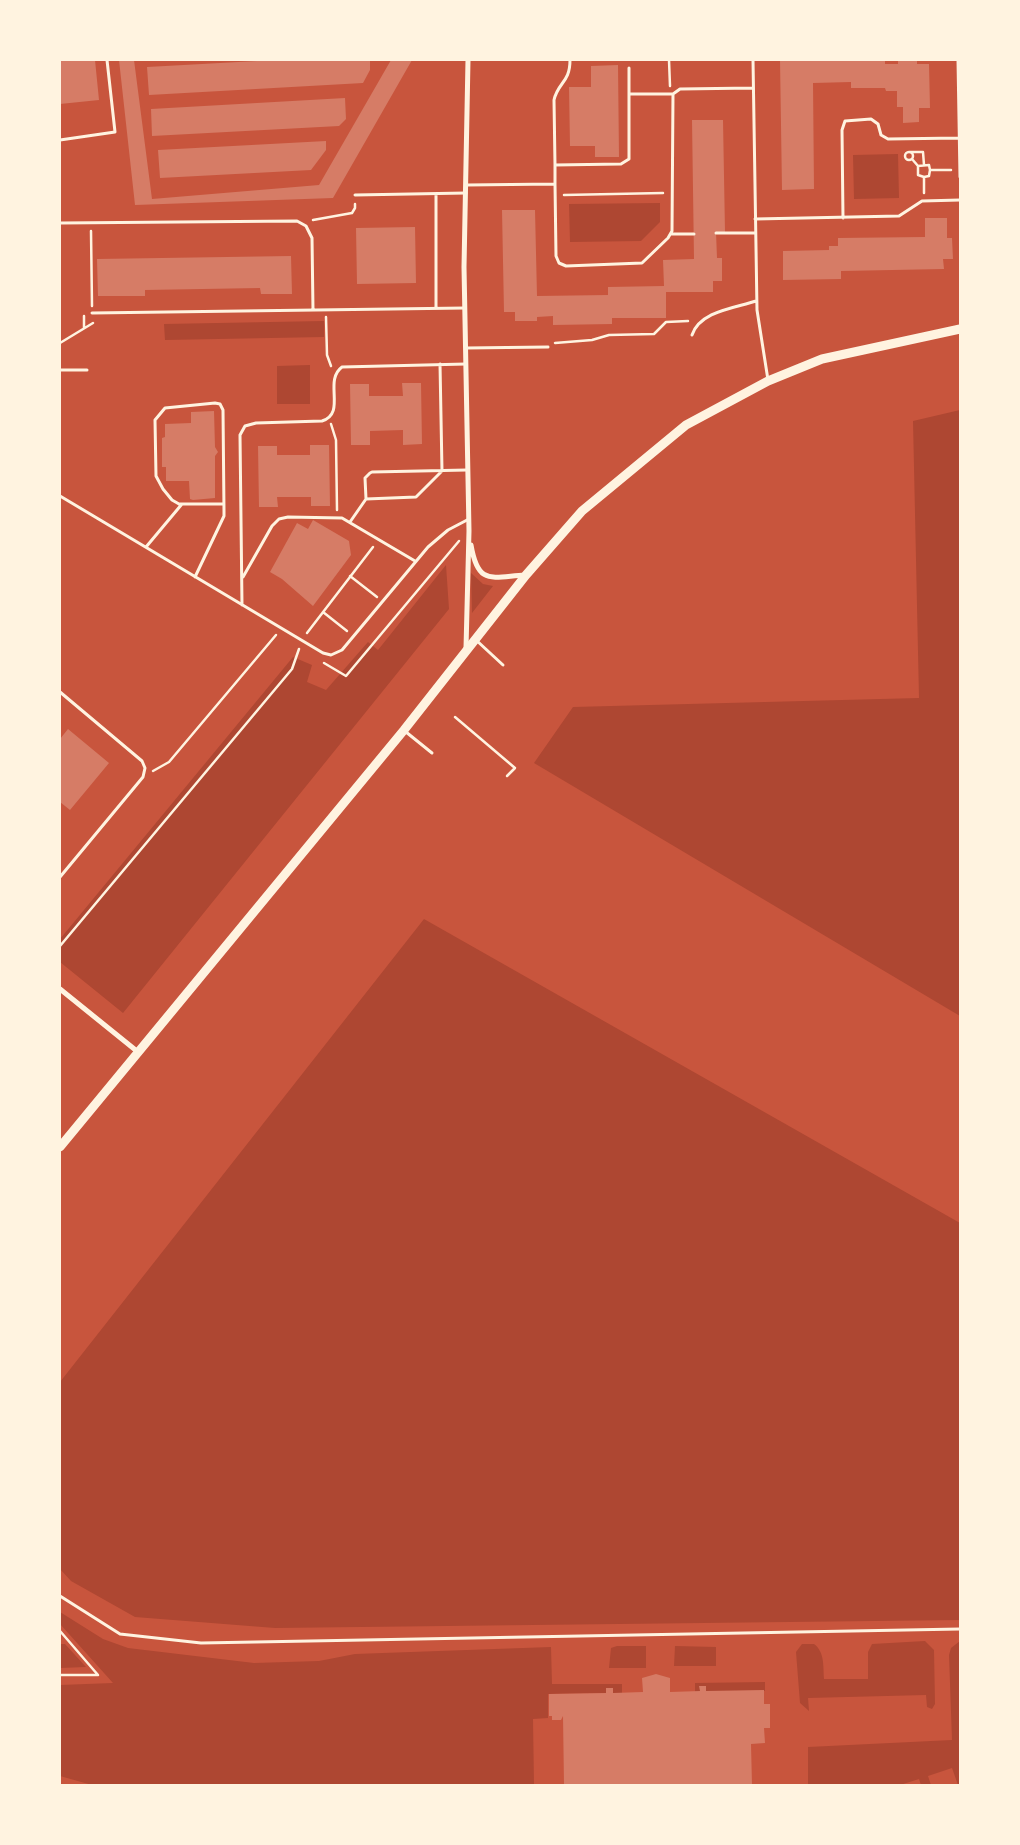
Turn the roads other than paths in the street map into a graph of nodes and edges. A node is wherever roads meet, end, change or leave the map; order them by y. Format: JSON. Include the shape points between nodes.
{"nodes":[{"id":1,"x":107,"y":60,"type":"edge"},
{"id":2,"x":468,"y":60,"type":"edge"},
{"id":3,"x":570,"y":60,"type":"edge"},
{"id":4,"x":753,"y":60,"type":"edge"},
{"id":5,"x":958,"y":60,"type":"edge"},
{"id":6,"x":628,"y":68,"type":"dead end"},
{"id":7,"x":753,"y":88,"type":"junction"},
{"id":8,"x":629,"y":94,"type":"junction"},
{"id":9,"x":671,"y":94,"type":"junction"},
{"id":10,"x":959,"y":138,"type":"edge"},
{"id":11,"x":60,"y":140,"type":"edge"},
{"id":12,"x":555,"y":164,"type":"junction"},
{"id":13,"x":960,"y":170,"type":"edge"},
{"id":14,"x":960,"y":176,"type":"edge"},
{"id":15,"x":555,"y":184,"type":"junction"},
{"id":16,"x":467,"y":185,"type":"junction"},
{"id":17,"x":466,"y":193,"type":"junction"},
{"id":18,"x":436,"y":194,"type":"junction"},
{"id":19,"x":355,"y":195,"type":"road end"},
{"id":20,"x":960,"y":200,"type":"edge"},
{"id":21,"x":843,"y":218,"type":"junction"},
{"id":22,"x":755,"y":219,"type":"junction"},
{"id":23,"x":61,"y":223,"type":"dead end"},
{"id":24,"x":755,"y":233,"type":"junction"},
{"id":25,"x":671,"y":234,"type":"junction"},
{"id":26,"x":694,"y":234,"type":"dead end"},
{"id":27,"x":716,"y":234,"type":"dead end"},
{"id":28,"x":756,"y":301,"type":"junction"},
{"id":29,"x":436,"y":308,"type":"junction"},
{"id":30,"x":465,"y":308,"type":"junction"},
{"id":31,"x":313,"y":310,"type":"junction"},
{"id":32,"x":92,"y":313,"type":"road end"},
{"id":33,"x":960,"y":329,"type":"edge"},
{"id":34,"x":692,"y":335,"type":"dead end"},
{"id":35,"x":548,"y":347,"type":"road end"},
{"id":36,"x":465,"y":348,"type":"junction"},
{"id":37,"x":440,"y":364,"type":"junction"},
{"id":38,"x":466,"y":364,"type":"junction"},
{"id":39,"x":60,"y":370,"type":"edge"},
{"id":40,"x":87,"y":370,"type":"dead end"},
{"id":41,"x":768,"y":381,"type":"junction"},
{"id":42,"x":468,"y":470,"type":"junction"},
{"id":43,"x":442,"y":471,"type":"junction"},
{"id":44,"x":60,"y":496,"type":"edge"},
{"id":45,"x":366,"y":499,"type":"junction"},
{"id":46,"x":182,"y":504,"type":"junction"},
{"id":47,"x":224,"y":504,"type":"junction"},
{"id":48,"x":469,"y":520,"type":"junction"},
{"id":49,"x":350,"y":522,"type":"junction"},
{"id":50,"x":469,"y":531,"type":"junction"},
{"id":51,"x":146,"y":547,"type":"junction"},
{"id":52,"x":415,"y":561,"type":"junction"},
{"id":53,"x":526,"y":575,"type":"junction"},
{"id":54,"x":195,"y":577,"type":"junction"},
{"id":55,"x":242,"y":579,"type":"junction"},
{"id":56,"x":242,"y":605,"type":"junction"},
{"id":57,"x":475,"y":639,"type":"junction"},
{"id":58,"x":466,"y":649,"type":"junction"},
{"id":59,"x":503,"y":665,"type":"dead end"},
{"id":60,"x":60,"y":692,"type":"edge"},
{"id":61,"x":404,"y":730,"type":"junction"},
{"id":62,"x":432,"y":754,"type":"dead end"},
{"id":63,"x":60,"y":877,"type":"edge"},
{"id":64,"x":60,"y":989,"type":"edge"},
{"id":65,"x":138,"y":1052,"type":"junction"},
{"id":66,"x":60,"y":1147,"type":"edge"},
{"id":67,"x":60,"y":1596,"type":"edge"},
{"id":68,"x":960,"y":1629,"type":"edge"}],
"edges":[{"from":1,"to":11,"type":"lane","via":[[115,132]]},
{"from":2,"to":16,"type":"street"},
{"from":3,"to":12,"type":"lane","via":[[570,74],[554,100]]},
{"from":4,"to":7,"type":"lane"},
{"from":5,"to":10,"type":"lane"},
{"from":6,"to":8,"type":"lane"},
{"from":7,"to":9,"type":"lane","via":[[680,89]]},
{"from":7,"to":22,"type":"lane"},
{"from":8,"to":9,"type":"lane"},
{"from":8,"to":12,"type":"lane","via":[[630,156],[627,161],[621,164]]},
{"from":9,"to":25,"type":"lane"},
{"from":10,"to":13,"type":"lane"},
{"from":10,"to":21,"type":"lane","via":[[888,139],[881,135],[874,120],[845,121],[842,130]]},
{"from":12,"to":15,"type":"lane"},
{"from":13,"to":14,"type":"lane"},
{"from":15,"to":16,"type":"lane"},
{"from":15,"to":25,"type":"lane","via":[[556,256],[562,266],[637,265],[648,259]]},
{"from":16,"to":17,"type":"street"},
{"from":17,"to":18,"type":"lane"},
{"from":17,"to":30,"type":"street"},
{"from":18,"to":19,"type":"lane"},
{"from":18,"to":29,"type":"lane"},
{"from":20,"to":21,"type":"lane","via":[[924,201],[899,216]]},
{"from":21,"to":22,"type":"lane"},
{"from":22,"to":24,"type":"lane"},
{"from":23,"to":31,"type":"lane","via":[[301,222],[312,238]]},
{"from":24,"to":27,"type":"lane"},
{"from":24,"to":28,"type":"lane"},
{"from":25,"to":26,"type":"lane"},
{"from":28,"to":34,"type":"lane","via":[[700,321]]},
{"from":28,"to":41,"type":"lane"},
{"from":29,"to":30,"type":"lane"},
{"from":29,"to":31,"type":"lane"},
{"from":30,"to":36,"type":"street"},
{"from":31,"to":32,"type":"lane"},
{"from":33,"to":41,"type":"main road","via":[[822,359]]},
{"from":35,"to":36,"type":"lane"},
{"from":36,"to":38,"type":"street"},
{"from":37,"to":38,"type":"lane"},
{"from":37,"to":43,"type":"lane"},
{"from":37,"to":55,"type":"lane","via":[[342,367],[336,374],[334,411],[329,418],[322,422],[256,422],[242,430]]},
{"from":38,"to":42,"type":"street"},
{"from":39,"to":40,"type":"lane"},
{"from":41,"to":53,"type":"main road","via":[[686,425],[582,511]]},
{"from":42,"to":43,"type":"lane"},
{"from":42,"to":48,"type":"street"},
{"from":43,"to":45,"type":"lane","via":[[416,497]]},
{"from":43,"to":45,"type":"lane","via":[[370,473],[365,478]]},
{"from":44,"to":51,"type":"lane"},
{"from":45,"to":49,"type":"lane"},
{"from":46,"to":47,"type":"lane"},
{"from":46,"to":47,"type":"lane","via":[[168,496],[156,476],[156,420],[165,408],[215,403],[220,404],[223,410]]},
{"from":46,"to":51,"type":"lane"},
{"from":47,"to":54,"type":"lane","via":[[221,523]]},
{"from":48,"to":50,"type":"street"},
{"from":48,"to":52,"type":"lane","via":[[448,530]]},
{"from":49,"to":52,"type":"lane"},
{"from":49,"to":55,"type":"lane","via":[[337,517],[280,519],[272,526]]},
{"from":50,"to":53,"type":"street","via":[[474,560],[481,574],[487,577]]},
{"from":50,"to":58,"type":"street"},
{"from":51,"to":54,"type":"lane"},
{"from":52,"to":56,"type":"lane","via":[[338,653],[331,655]]},
{"from":53,"to":57,"type":"main road"},
{"from":54,"to":56,"type":"lane"},
{"from":55,"to":56,"type":"lane"},
{"from":57,"to":58,"type":"main road"},
{"from":57,"to":59,"type":"lane"},
{"from":58,"to":61,"type":"main road"},
{"from":60,"to":63,"type":"lane","via":[[142,761],[145,772]]},
{"from":61,"to":62,"type":"lane"},
{"from":61,"to":65,"type":"main road"},
{"from":64,"to":65,"type":"street"},
{"from":65,"to":66,"type":"main road"},
{"from":67,"to":68,"type":"lane","via":[[120,1634],[201,1643]]}]}
